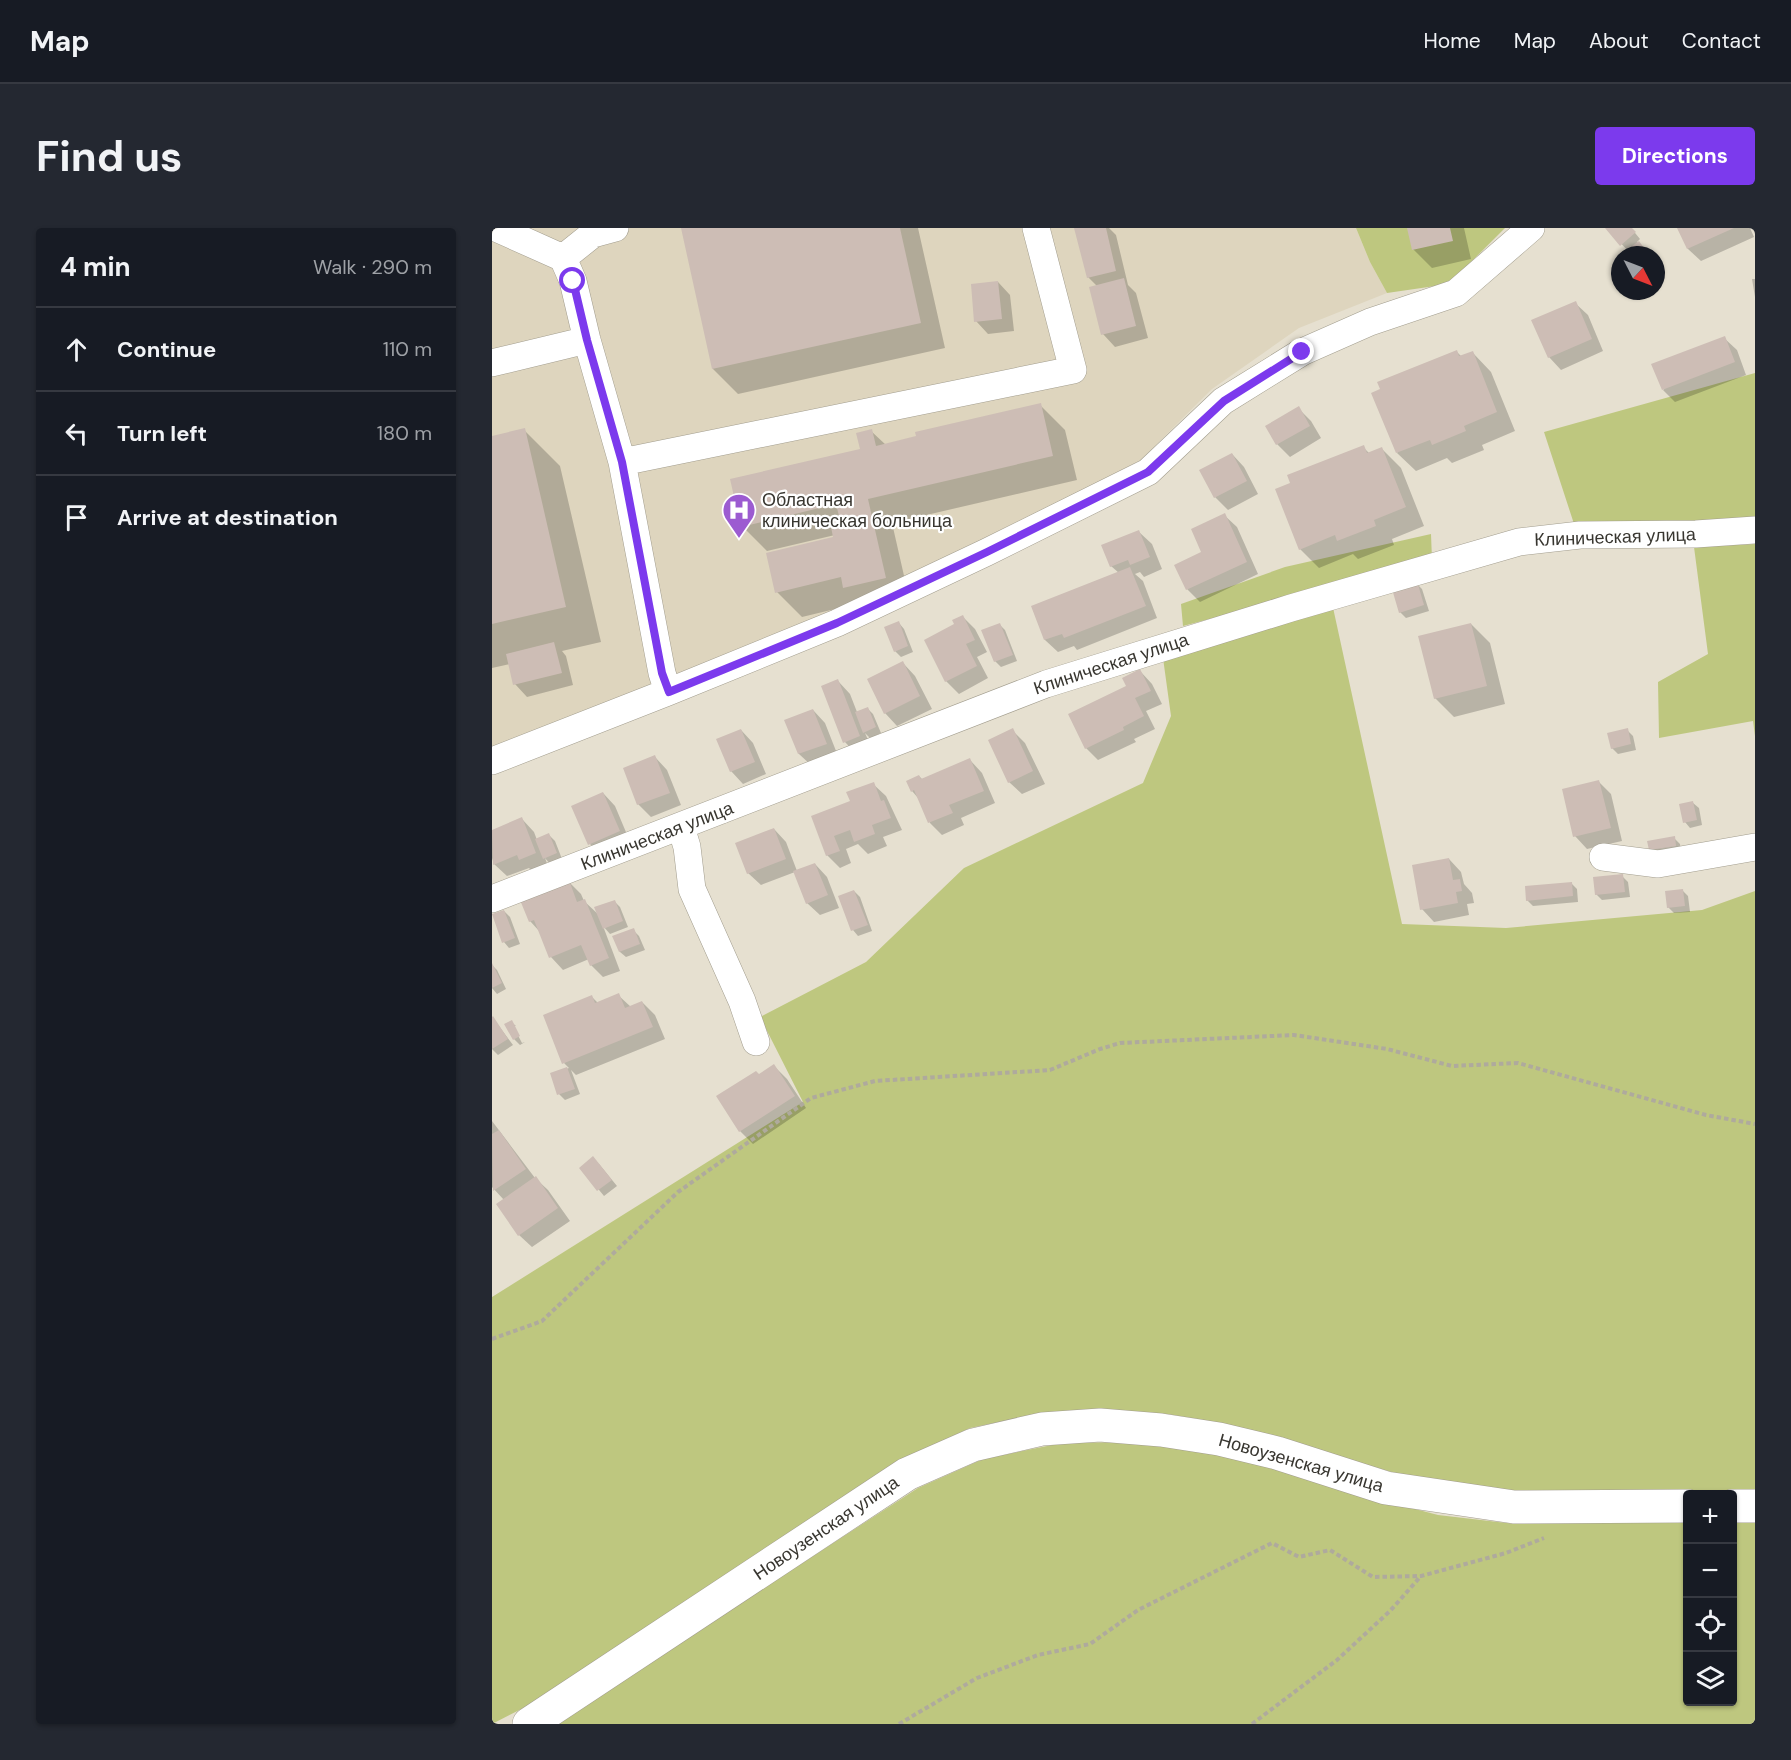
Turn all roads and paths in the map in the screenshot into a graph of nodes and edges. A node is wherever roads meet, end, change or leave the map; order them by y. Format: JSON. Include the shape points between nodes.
{"nodes":[{"id":1,"x":496,"y":228,"type":"edge"},
{"id":2,"x":615,"y":228,"type":"edge"},
{"id":3,"x":1036,"y":228,"type":"edge"},
{"id":4,"x":1531,"y":228,"type":"edge"},
{"id":5,"x":563,"y":258,"type":"junction"},
{"id":6,"x":587,"y":340,"type":"junction"},
{"id":7,"x":492,"y":363,"type":"edge"},
{"id":8,"x":622,"y":462,"type":"junction"},
{"id":9,"x":1755,"y":530,"type":"edge"},
{"id":10,"x":669,"y":692,"type":"junction"},
{"id":11,"x":492,"y":760,"type":"edge"},
{"id":12,"x":681,"y":827,"type":"junction"},
{"id":13,"x":1755,"y":847,"type":"edge"},
{"id":14,"x":1603,"y":857,"type":"dead end"},
{"id":15,"x":492,"y":899,"type":"edge"},
{"id":16,"x":756,"y":1042,"type":"dead end"},
{"id":17,"x":1755,"y":1124,"type":"edge"},
{"id":18,"x":492,"y":1339,"type":"edge"},
{"id":19,"x":1683,"y":1506,"type":"edge"},
{"id":20,"x":1737,"y":1506,"type":"edge"},
{"id":21,"x":1755,"y":1506,"type":"edge"},
{"id":22,"x":1550,"y":1536,"type":"dead end"},
{"id":23,"x":1421,"y":1576,"type":"junction"},
{"id":24,"x":529,"y":1724,"type":"edge"},
{"id":25,"x":899,"y":1724,"type":"edge"},
{"id":26,"x":1252,"y":1724,"type":"edge"}],
"edges":[{"from":1,"to":5,"type":"street"},
{"from":2,"to":5,"type":"street","via":[[593,234]]},
{"from":3,"to":8,"type":"street","via":[[1073,370]]},
{"from":4,"to":10,"type":"street","via":[[1456,293],[1370,321],[1302,352],[1224,401],[1148,472],[837,623]]},
{"from":5,"to":6,"type":"street","via":[[573,281]]},
{"from":6,"to":7,"type":"street"},
{"from":6,"to":8,"type":"street"},
{"from":8,"to":10,"type":"street","via":[[662,673]]},
{"from":9,"to":12,"type":"street","name":"Клиническая улица","via":[[1580,535],[1519,542],[1046,684]]},
{"from":10,"to":11,"type":"street"},
{"from":12,"to":15,"type":"street","name":"Клиническая улица"},
{"from":12,"to":16,"type":"street","via":[[692,889]]},
{"from":13,"to":14,"type":"street","via":[[1658,864]]},
{"from":17,"to":18,"type":"path","via":[[1706,1115],[1518,1063],[1452,1066],[1387,1049],[1294,1035],[1120,1043],[1050,1070],[875,1081],[811,1098],[678,1192],[542,1321]]},
{"from":19,"to":24,"type":"main road","name":"Новоузенская улица","via":[[1514,1507],[1386,1488],[1219,1439],[1100,1425],[1042,1429],[973,1445],[907,1474]]},
{"from":20,"to":21,"type":"main road"},
{"from":22,"to":23,"type":"path","via":[[1506,1553]]},
{"from":23,"to":25,"type":"path","via":[[1372,1577],[1330,1550],[1299,1557],[1272,1543],[1138,1610],[1090,1644],[1038,1655],[977,1678]]},
{"from":23,"to":26,"type":"path","via":[[1337,1660]]}]}
